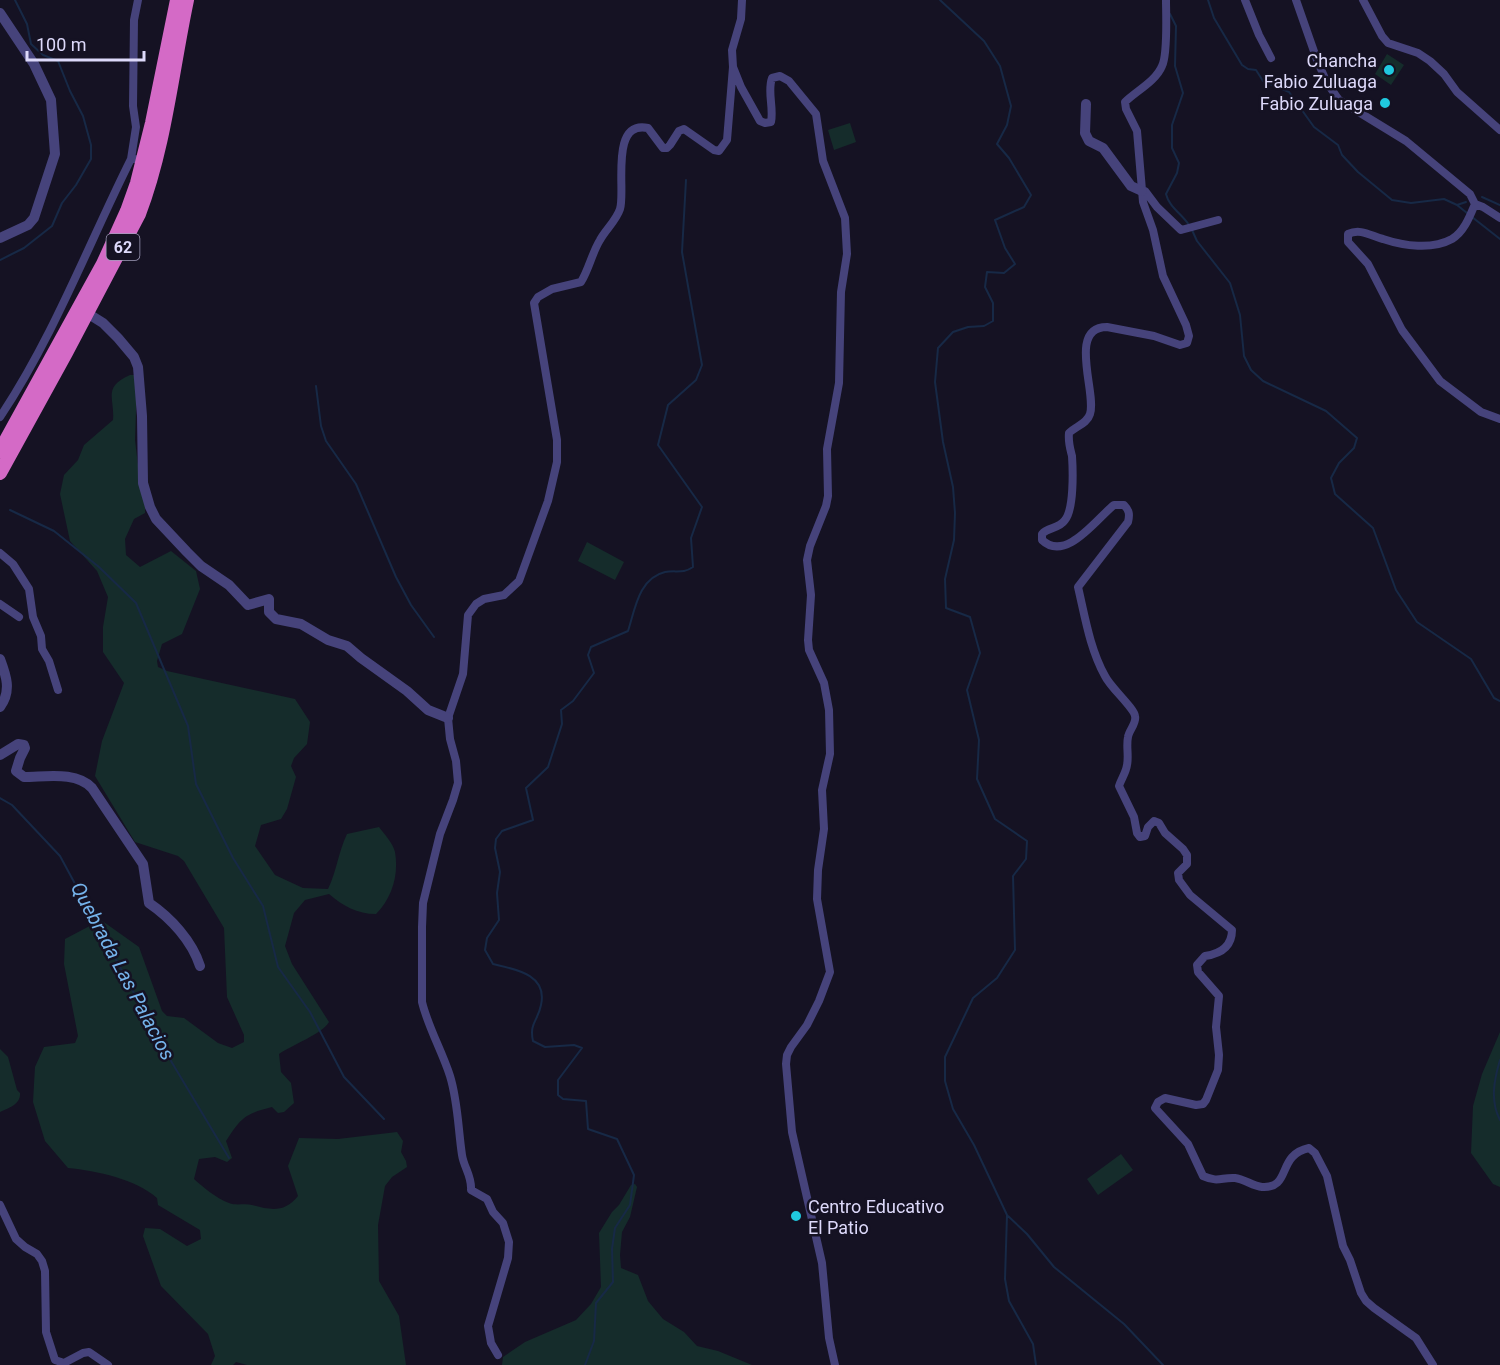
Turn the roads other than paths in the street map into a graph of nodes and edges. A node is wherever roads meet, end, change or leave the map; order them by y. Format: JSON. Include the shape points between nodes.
{"nodes":[{"id":1,"x":138,"y":0,"type":"edge"},
{"id":2,"x":177,"y":0,"type":"edge"},
{"id":3,"x":187,"y":0,"type":"edge"},
{"id":4,"x":742,"y":0,"type":"edge"},
{"id":5,"x":1166,"y":0,"type":"edge"},
{"id":6,"x":1245,"y":0,"type":"edge"},
{"id":7,"x":1296,"y":0,"type":"edge"},
{"id":8,"x":1363,"y":0,"type":"edge"},
{"id":9,"x":0,"y":14,"type":"edge"},
{"id":10,"x":1271,"y":58,"type":"dead end"},
{"id":11,"x":733,"y":67,"type":"junction"},
{"id":12,"x":1086,"y":104,"type":"dead end"},
{"id":13,"x":1500,"y":130,"type":"edge"},
{"id":14,"x":136,"y":159,"type":"junction"},
{"id":15,"x":1142,"y":192,"type":"junction"},
{"id":16,"x":1475,"y":204,"type":"junction"},
{"id":17,"x":1500,"y":218,"type":"edge"},
{"id":18,"x":1218,"y":220,"type":"dead end"},
{"id":19,"x":0,"y":238,"type":"edge"},
{"id":20,"x":87,"y":313,"type":"junction"},
{"id":21,"x":0,"y":417,"type":"edge"},
{"id":22,"x":1500,"y":419,"type":"edge"},
{"id":23,"x":0,"y":451,"type":"edge"},
{"id":24,"x":0,"y":473,"type":"edge"},
{"id":25,"x":0,"y":553,"type":"edge"},
{"id":26,"x":0,"y":604,"type":"edge"},
{"id":27,"x":19,"y":617,"type":"dead end"},
{"id":28,"x":0,"y":659,"type":"edge"},
{"id":29,"x":58,"y":690,"type":"dead end"},
{"id":30,"x":0,"y":706,"type":"edge"},
{"id":31,"x":448,"y":718,"type":"junction"},
{"id":32,"x":0,"y":755,"type":"edge"},
{"id":33,"x":200,"y":966,"type":"dead end"},
{"id":34,"x":0,"y":1205,"type":"edge"},
{"id":35,"x":498,"y":1355,"type":"dead end"},
{"id":36,"x":108,"y":1365,"type":"edge"},
{"id":37,"x":835,"y":1365,"type":"edge"},
{"id":38,"x":1433,"y":1365,"type":"edge"}],
"edges":[{"from":1,"to":14,"type":"street","via":[[134,20]]},
{"from":2,"to":14,"type":"highway","number":"62"},
{"from":3,"to":20,"type":"highway","number":"62","via":[[146,196]]},
{"from":4,"to":11,"type":"street","via":[[732,50]]},
{"from":5,"to":15,"type":"street","via":[[1162,66],[1125,102],[1137,131]]},
{"from":6,"to":10,"type":"street"},
{"from":7,"to":16,"type":"street","via":[[1317,60],[1339,100],[1406,141],[1470,194]]},
{"from":8,"to":13,"type":"street","via":[[1388,42],[1430,61],[1457,92]]},
{"from":9,"to":19,"type":"street","via":[[34,64],[51,100],[55,154],[34,218]]},
{"from":11,"to":31,"type":"street","via":[[727,140],[723,147],[714,150],[684,129],[667,148],[648,128],[631,132],[622,156],[622,203],[599,240],[585,276],[581,282],[544,293],[534,303],[557,440],[557,462],[548,501],[519,581],[504,595],[476,604],[468,615],[463,674]]},
{"from":11,"to":37,"type":"street","via":[[760,121],[771,122],[772,78],[780,76],[789,81],[806,99],[816,114],[823,161],[846,232],[840,374],[827,449],[828,496],[807,560],[811,595],[809,650],[824,682],[829,710],[830,754],[822,790],[824,829],[817,899],[830,972],[786,1064],[792,1130],[822,1263]]},
{"from":12,"to":15,"type":"street","via":[[1085,133],[1089,141],[1103,148],[1131,186]]},
{"from":14,"to":21,"type":"street","via":[[48,334]]},
{"from":14,"to":23,"type":"highway","number":"62","via":[[127,211],[103,264]]},
{"from":15,"to":18,"type":"street","via":[[1181,230]]},
{"from":15,"to":38,"type":"street","via":[[1163,276],[1186,325],[1187,343],[1180,345],[1107,327],[1093,331],[1085,361],[1091,411],[1068,438],[1072,457],[1069,514],[1061,525],[1045,530],[1042,540],[1064,545],[1084,535],[1114,506],[1124,505],[1128,509],[1128,522],[1078,587],[1092,646],[1104,675],[1135,715],[1127,740],[1127,769],[1119,786],[1140,837],[1154,821],[1159,823],[1187,855],[1187,864],[1178,873],[1179,880],[1190,895],[1232,930],[1225,949],[1205,956],[1197,965],[1198,972],[1218,996],[1218,1070],[1206,1100],[1196,1105],[1165,1098],[1155,1108],[1188,1144],[1203,1176],[1214,1181],[1237,1178],[1260,1187],[1270,1186],[1277,1184],[1298,1150],[1309,1148],[1315,1153],[1327,1176],[1343,1246],[1361,1293],[1383,1316],[1416,1338]]},
{"from":16,"to":17,"type":"street"},
{"from":16,"to":22,"type":"street","via":[[1469,219],[1452,239],[1408,246],[1361,232],[1353,231],[1347,237],[1373,272],[1411,344],[1440,381],[1481,412]]},
{"from":20,"to":24,"type":"highway","number":"62"},
{"from":20,"to":31,"type":"street","via":[[118,338],[138,367],[143,483],[156,519],[201,566],[229,585],[248,605],[269,598],[269,612],[276,619],[301,624],[347,646],[428,710]]},
{"from":25,"to":29,"type":"street","via":[[13,564],[29,589],[42,649]]},
{"from":26,"to":27,"type":"street"},
{"from":28,"to":30,"type":"street","via":[[9,686]]},
{"from":31,"to":35,"type":"street","via":[[458,783],[423,903],[422,1002],[455,1094],[471,1190],[487,1199],[503,1223],[509,1242],[488,1326]]},
{"from":32,"to":33,"type":"street","via":[[18,744],[24,745],[15,771],[19,775],[75,777],[92,788],[143,864],[149,903],[190,944]]},
{"from":34,"to":36,"type":"street","via":[[16,1239],[42,1261],[46,1332],[55,1360],[64,1363],[88,1352]]}]}
